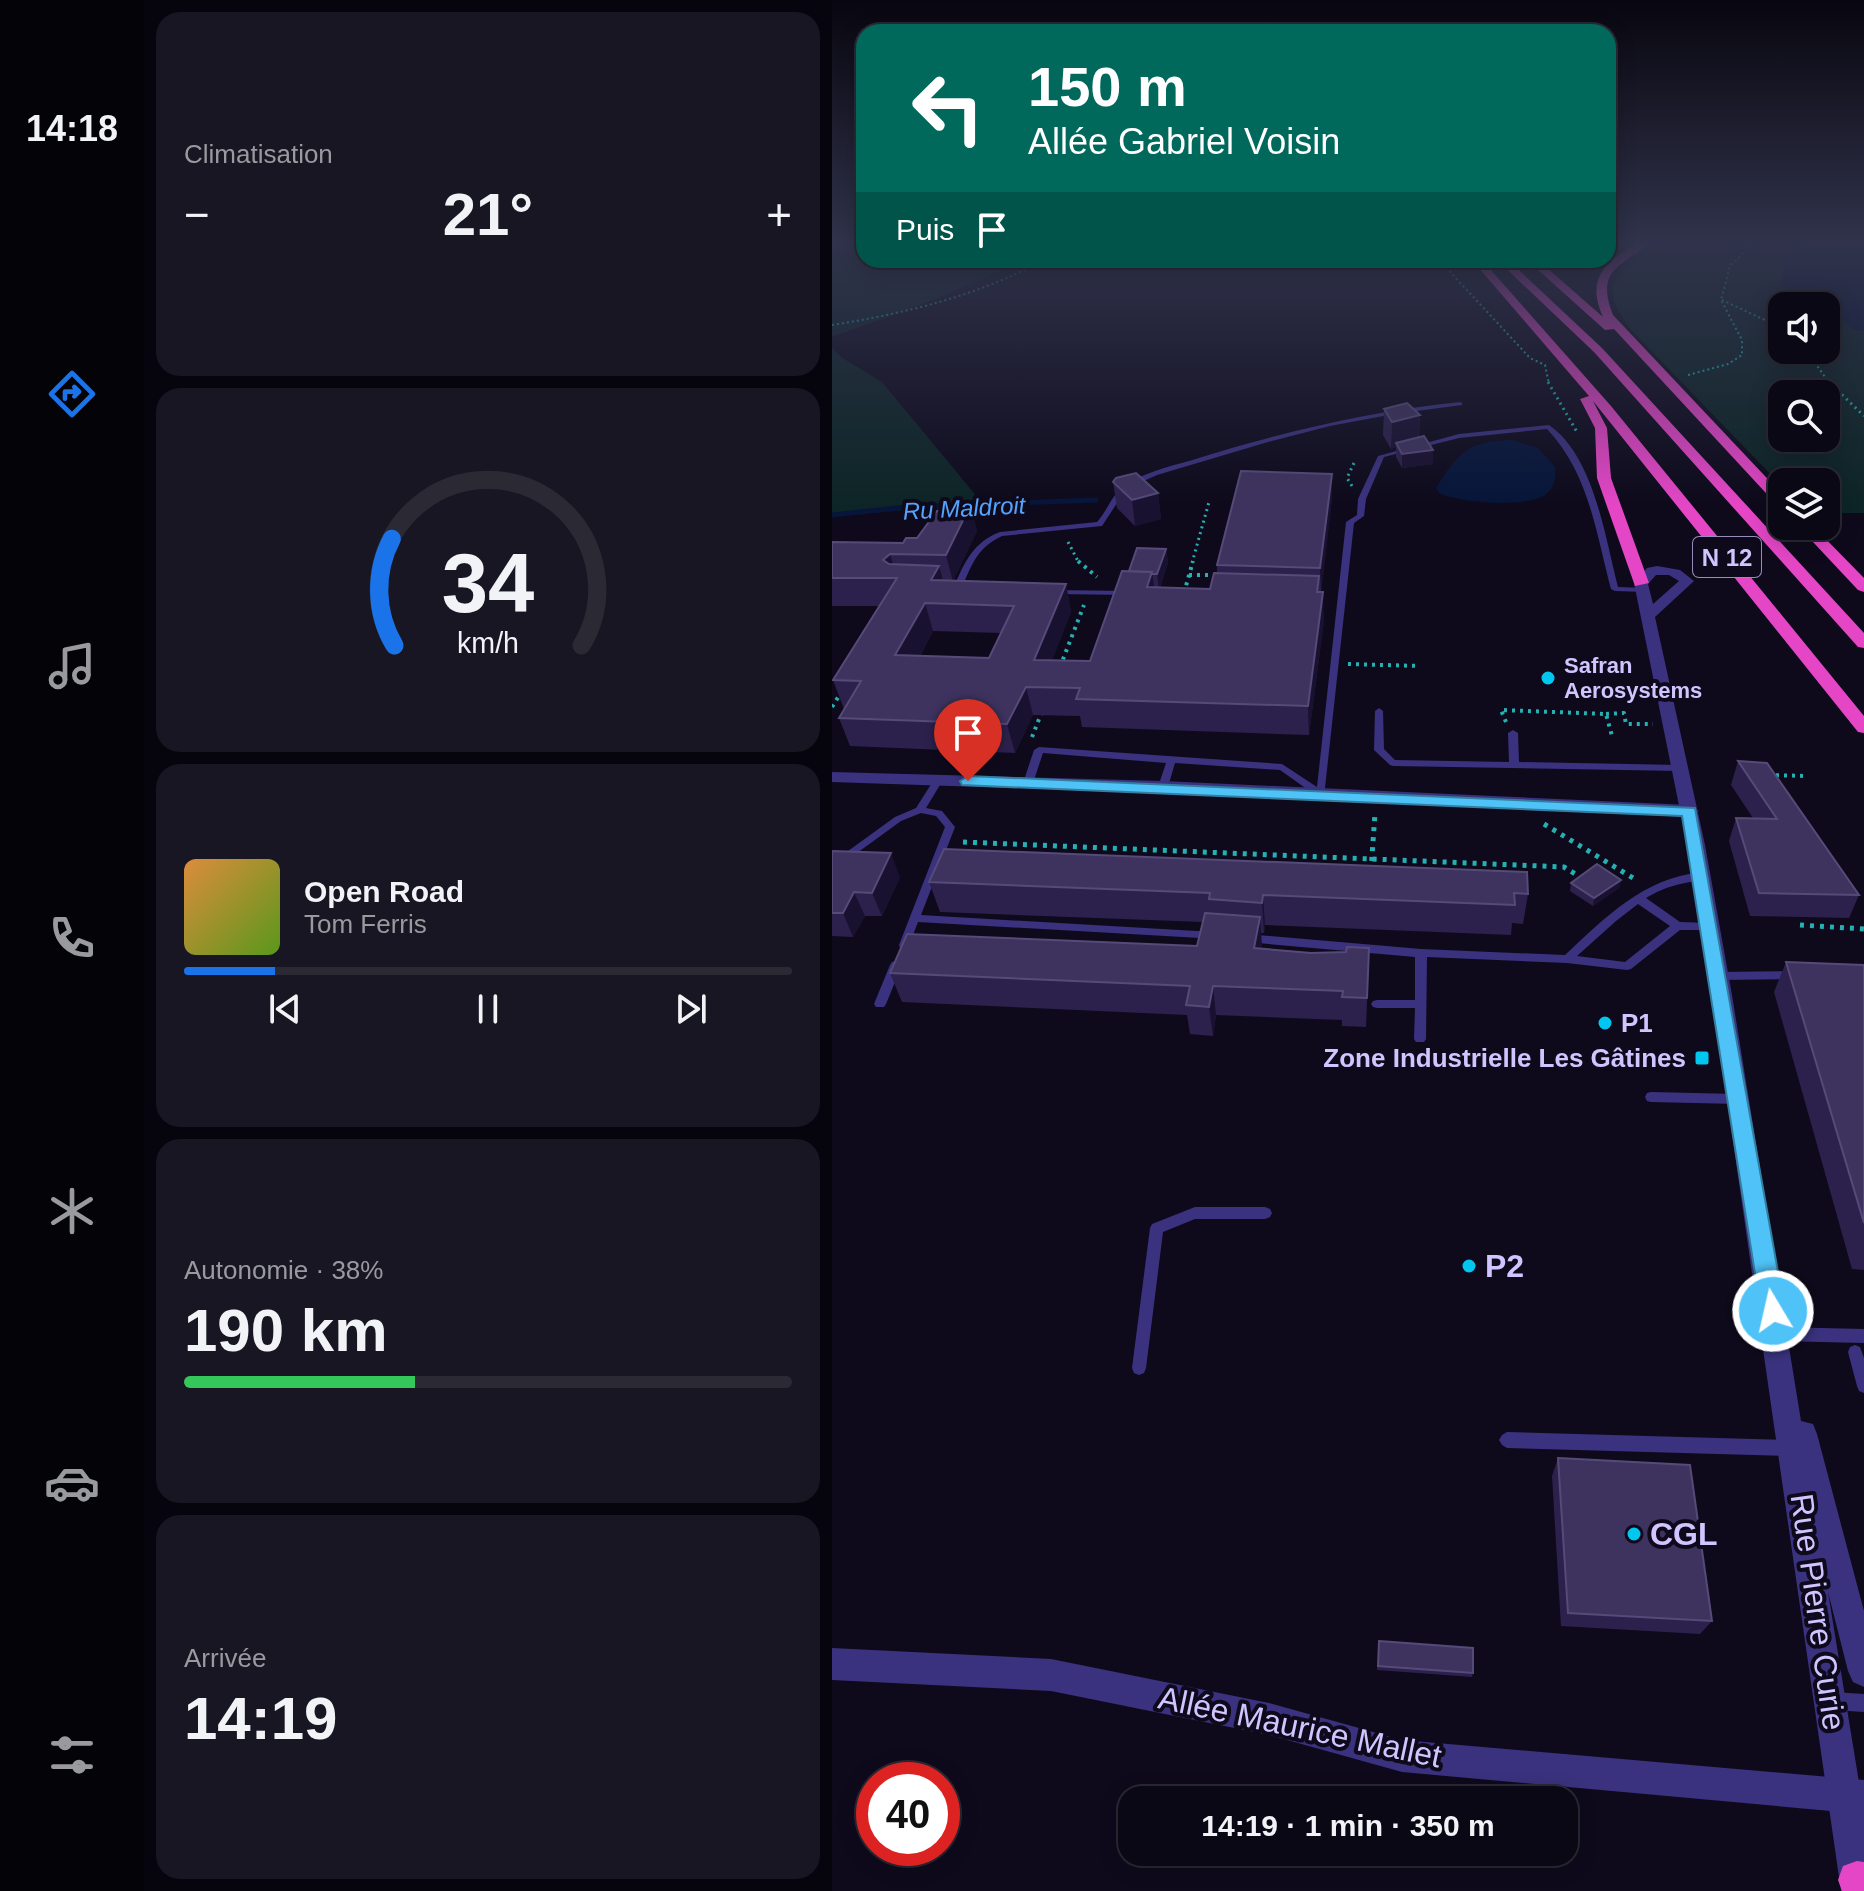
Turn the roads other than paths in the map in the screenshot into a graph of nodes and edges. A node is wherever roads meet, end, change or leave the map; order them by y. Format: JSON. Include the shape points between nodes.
{"nodes":[{"id":1,"x":1537,"y":328,"type":"edge"},
{"id":2,"x":1575,"y":328,"type":"edge"},
{"id":3,"x":1611,"y":328,"type":"edge"},
{"id":4,"x":1619,"y":328,"type":"edge"},
{"id":5,"x":1644,"y":357,"type":"junction"},
{"id":6,"x":1580,"y":377,"type":"junction"},
{"id":7,"x":1460,"y":404,"type":"dead end"},
{"id":8,"x":1768,"y":487,"type":"edge"},
{"id":9,"x":1819,"y":540,"type":"edge"},
{"id":10,"x":1642,"y":586,"type":"junction"},
{"id":11,"x":1864,"y":587,"type":"edge"},
{"id":12,"x":944,"y":588,"type":"edge"},
{"id":13,"x":957,"y":589,"type":"junction"},
{"id":14,"x":970,"y":590,"type":"edge"},
{"id":15,"x":1042,"y":592,"type":"edge"},
{"id":16,"x":1183,"y":594,"type":"edge"},
{"id":17,"x":1326,"y":598,"type":"edge"},
{"id":18,"x":1342,"y":599,"type":"junction"},
{"id":19,"x":1649,"y":615,"type":"junction"},
{"id":20,"x":1864,"y":643,"type":"edge"},
{"id":21,"x":1379,"y":711,"type":"dead end"},
{"id":22,"x":1864,"y":728,"type":"edge"},
{"id":23,"x":1513,"y":733,"type":"dead end"},
{"id":24,"x":1171,"y":760,"type":"junction"},
{"id":25,"x":1514,"y":763,"type":"junction"},
{"id":26,"x":1680,"y":768,"type":"junction"},
{"id":27,"x":832,"y":777,"type":"edge"},
{"id":28,"x":938,"y":780,"type":"junction"},
{"id":29,"x":1028,"y":783,"type":"junction"},
{"id":30,"x":1163,"y":787,"type":"junction"},
{"id":31,"x":1321,"y":795,"type":"junction"},
{"id":32,"x":920,"y":810,"type":"junction"},
{"id":33,"x":1690,"y":811,"type":"junction"},
{"id":34,"x":842,"y":859,"type":"edge"},
{"id":35,"x":1701,"y":876,"type":"junction"},
{"id":36,"x":1639,"y":899,"type":"junction"},
{"id":37,"x":915,"y":918,"type":"junction"},
{"id":38,"x":1678,"y":926,"type":"junction"},
{"id":39,"x":1710,"y":927,"type":"junction"},
{"id":40,"x":1421,"y":953,"type":"junction"},
{"id":41,"x":1567,"y":959,"type":"junction"},
{"id":42,"x":1806,"y":975,"type":"edge"},
{"id":43,"x":1719,"y":976,"type":"junction"},
{"id":44,"x":880,"y":1004,"type":"dead end"},
{"id":45,"x":1377,"y":1004,"type":"dead end"},
{"id":46,"x":1420,"y":1004,"type":"junction"},
{"id":47,"x":1420,"y":1039,"type":"dead end"},
{"id":48,"x":1651,"y":1097,"type":"dead end"},
{"id":49,"x":1738,"y":1099,"type":"junction"},
{"id":50,"x":1265,"y":1213,"type":"dead end"},
{"id":51,"x":1777,"y":1334,"type":"junction"},
{"id":52,"x":1864,"y":1336,"type":"edge"},
{"id":53,"x":1855,"y":1352,"type":"dead end"},
{"id":54,"x":1139,"y":1368,"type":"dead end"},
{"id":55,"x":1864,"y":1386,"type":"edge"},
{"id":56,"x":1507,"y":1440,"type":"dead end"},
{"id":57,"x":1794,"y":1448,"type":"junction"},
{"id":58,"x":832,"y":1664,"type":"edge"},
{"id":59,"x":1864,"y":1671,"type":"edge"},
{"id":60,"x":1831,"y":1701,"type":"junction"},
{"id":61,"x":1864,"y":1703,"type":"edge"},
{"id":62,"x":1854,"y":1796,"type":"edge"},
{"id":63,"x":1860,"y":1884,"type":"edge"}],
"edges":[{"from":1,"to":6,"type":"highway","number":"N 12"},
{"from":2,"to":20,"type":"highway","number":"N 12"},
{"from":3,"to":5,"type":"highway"},
{"from":4,"to":5,"type":"highway"},
{"from":5,"to":8,"type":"highway"},
{"from":6,"to":10,"type":"highway","via":[[1578,388],[1601,428],[1604,478]]},
{"from":6,"to":22,"type":"highway","number":"N 12"},
{"from":7,"to":13,"type":"lane","via":[[1347,420],[1151,475],[1111,500],[1099,524],[986,540],[976,547]]},
{"from":9,"to":11,"type":"highway"},
{"from":10,"to":18,"type":"lane","via":[[1615,589],[1583,479],[1560,436],[1549,427],[1459,436],[1381,456],[1360,516],[1350,522]]},
{"from":10,"to":19,"type":"street","name":"Rue Pierre Curie"},
{"from":10,"to":19,"type":"street","via":[[1652,571],[1675,571],[1687,581]]},
{"from":12,"to":13,"type":"lane"},
{"from":13,"to":14,"type":"lane"},
{"from":15,"to":16,"type":"lane"},
{"from":17,"to":18,"type":"lane"},
{"from":18,"to":31,"type":"lane"},
{"from":19,"to":26,"type":"street","name":"Rue Pierre Curie"},
{"from":21,"to":25,"type":"lane","via":[[1379,750],[1393,763]]},
{"from":23,"to":25,"type":"lane"},
{"from":24,"to":29,"type":"lane","via":[[1039,750]]},
{"from":24,"to":30,"type":"lane"},
{"from":24,"to":31,"type":"lane","via":[[1282,767]]},
{"from":25,"to":26,"type":"lane"},
{"from":26,"to":33,"type":"street","name":"Rue Pierre Curie"},
{"from":27,"to":28,"type":"street"},
{"from":28,"to":29,"type":"street"},
{"from":28,"to":32,"type":"lane"},
{"from":29,"to":30,"type":"street"},
{"from":30,"to":31,"type":"street"},
{"from":31,"to":33,"type":"street"},
{"from":32,"to":34,"type":"lane","via":[[898,819]]},
{"from":32,"to":37,"type":"lane","via":[[939,813],[950,827]]},
{"from":33,"to":35,"type":"street","name":"Rue Pierre Curie"},
{"from":35,"to":36,"type":"lane","via":[[1681,876]]},
{"from":35,"to":39,"type":"street","name":"Rue Pierre Curie"},
{"from":36,"to":38,"type":"lane"},
{"from":36,"to":41,"type":"lane"},
{"from":37,"to":40,"type":"lane"},
{"from":37,"to":44,"type":"lane"},
{"from":38,"to":39,"type":"lane"},
{"from":38,"to":41,"type":"lane","via":[[1627,966]]},
{"from":39,"to":43,"type":"street","name":"Rue Pierre Curie"},
{"from":40,"to":41,"type":"lane"},
{"from":40,"to":46,"type":"lane"},
{"from":42,"to":43,"type":"lane"},
{"from":43,"to":49,"type":"street","name":"Rue Pierre Curie"},
{"from":45,"to":46,"type":"lane"},
{"from":46,"to":47,"type":"lane"},
{"from":48,"to":49,"type":"lane"},
{"from":49,"to":51,"type":"street","name":"Rue Pierre Curie"},
{"from":50,"to":54,"type":"lane","via":[[1195,1213],[1157,1228]]},
{"from":51,"to":52,"type":"lane"},
{"from":51,"to":57,"type":"street","name":"Rue Pierre Curie"},
{"from":51,"to":59,"type":"street","name":"Rue Pierre Curie"},
{"from":53,"to":55,"type":"lane"},
{"from":56,"to":57,"type":"lane"},
{"from":57,"to":60,"type":"street","name":"Rue Pierre Curie"},
{"from":58,"to":62,"type":"street","name":"Allée Maurice Mallet","via":[[1051,1675],[1269,1719],[1402,1756]]},
{"from":60,"to":61,"type":"lane"},
{"from":60,"to":62,"type":"street","name":"Rue Pierre Curie"},
{"from":62,"to":63,"type":"street","name":"Rue Pierre Curie"}]}
